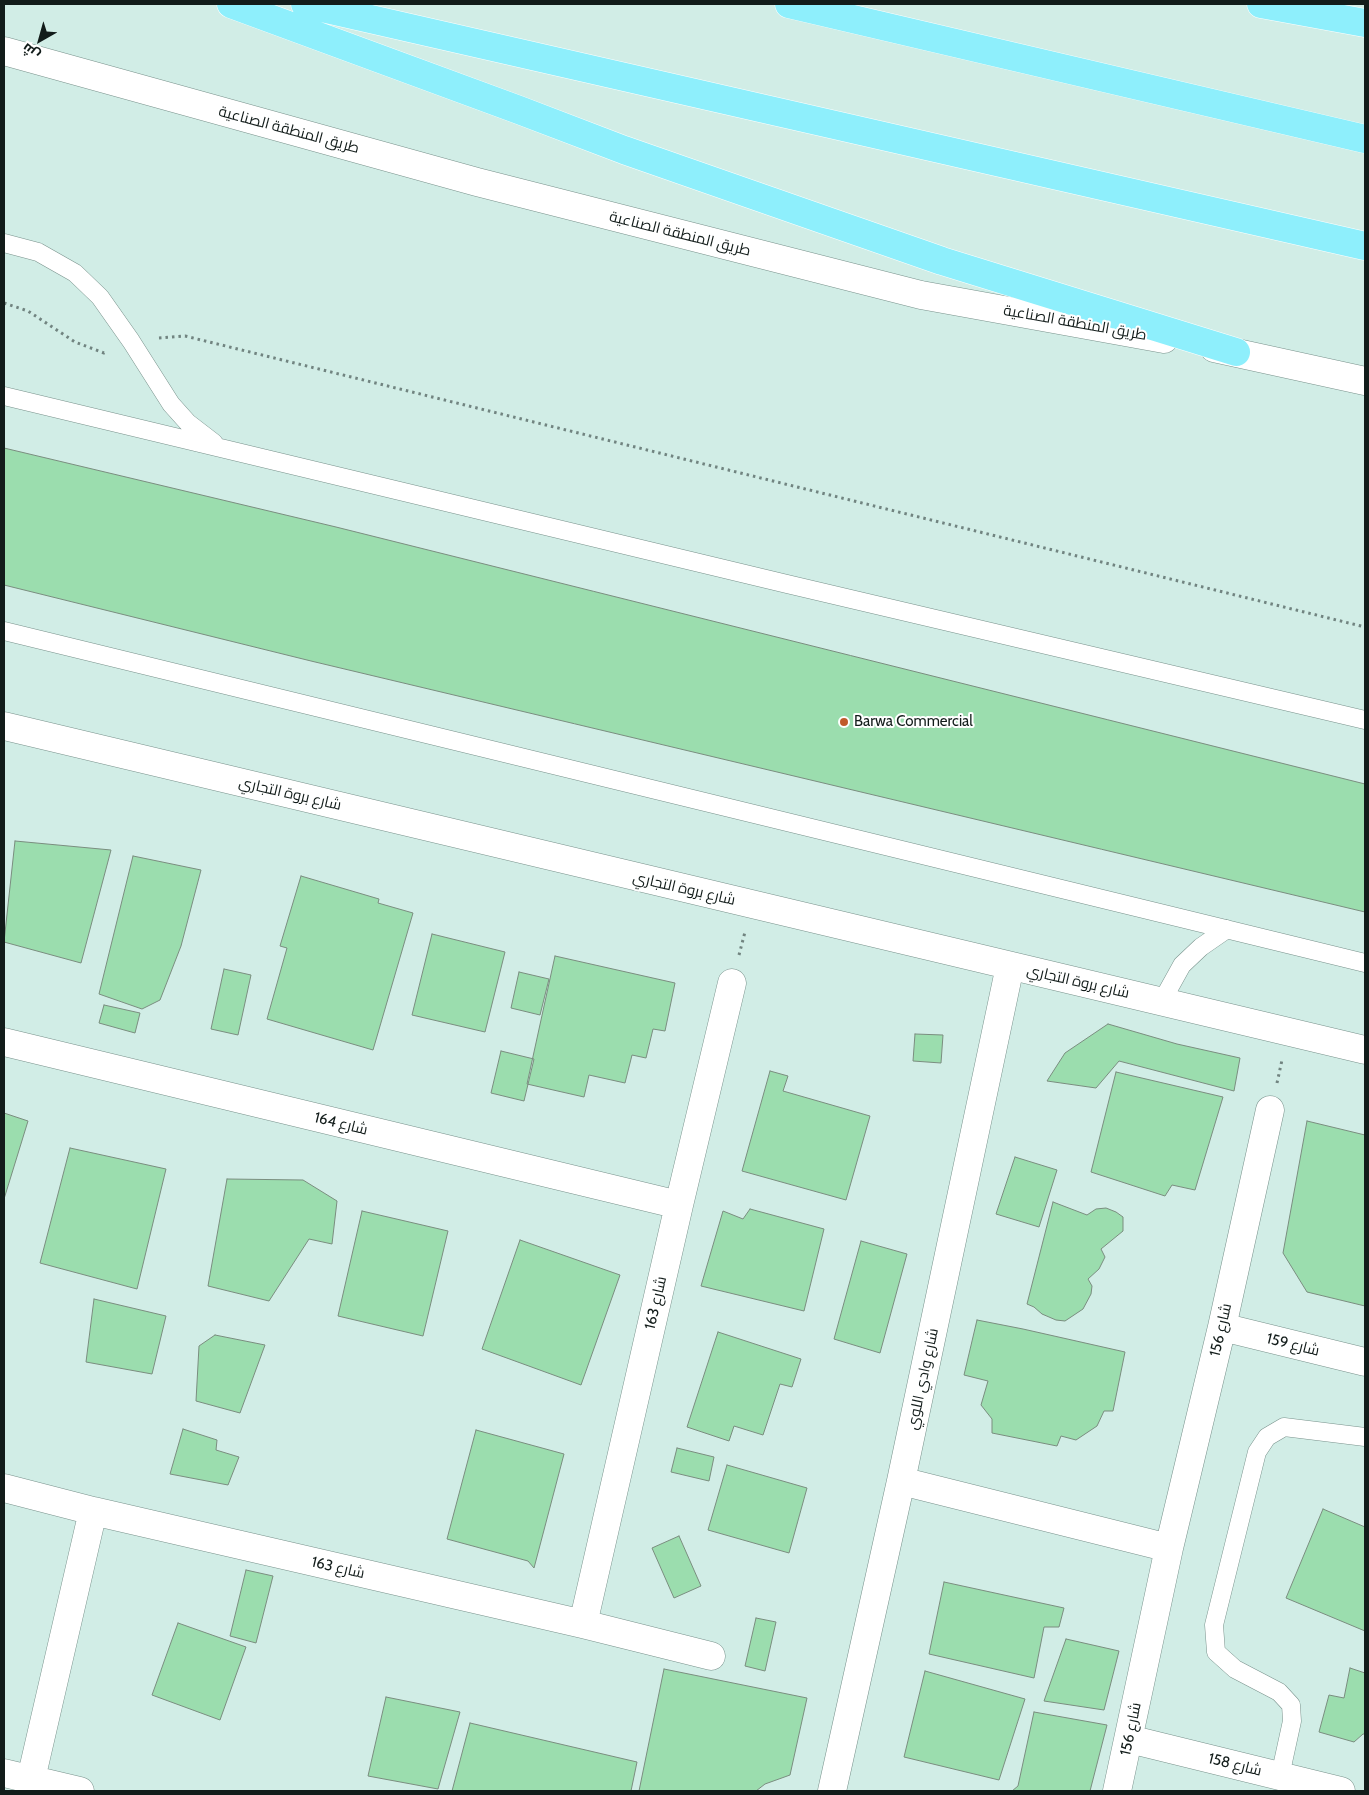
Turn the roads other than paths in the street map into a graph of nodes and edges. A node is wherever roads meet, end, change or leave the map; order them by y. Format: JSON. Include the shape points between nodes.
{"nodes":[{"id":1,"x":231,"y":4,"type":"edge"},
{"id":2,"x":305,"y":4,"type":"edge"},
{"id":3,"x":790,"y":4,"type":"edge"},
{"id":4,"x":1261,"y":4,"type":"edge"},
{"id":5,"x":1296,"y":4,"type":"edge"},
{"id":6,"x":1365,"y":22,"type":"edge"},
{"id":7,"x":4,"y":51,"type":"edge"},
{"id":8,"x":1365,"y":139,"type":"edge"},
{"id":9,"x":4,"y":242,"type":"edge"},
{"id":10,"x":1365,"y":246,"type":"edge"},
{"id":11,"x":1236,"y":352,"type":"junction"},
{"id":12,"x":1365,"y":381,"type":"edge"},
{"id":13,"x":4,"y":396,"type":"edge"},
{"id":14,"x":218,"y":446,"type":"junction"},
{"id":15,"x":4,"y":631,"type":"edge"},
{"id":16,"x":1365,"y":720,"type":"edge"},
{"id":17,"x":4,"y":726,"type":"edge"},
{"id":18,"x":1227,"y":929,"type":"junction"},
{"id":19,"x":1365,"y":963,"type":"edge"},
{"id":20,"x":1010,"y":966,"type":"junction"},
{"id":21,"x":732,"y":983,"type":"road end"},
{"id":22,"x":1162,"y":1001,"type":"junction"},
{"id":23,"x":4,"y":1042,"type":"edge"},
{"id":24,"x":1365,"y":1050,"type":"edge"},
{"id":25,"x":1270,"y":1110,"type":"road end"},
{"id":26,"x":679,"y":1205,"type":"junction"},
{"id":27,"x":1222,"y":1327,"type":"junction"},
{"id":28,"x":1365,"y":1362,"type":"edge"},
{"id":29,"x":1365,"y":1437,"type":"edge"},
{"id":30,"x":901,"y":1481,"type":"junction"},
{"id":31,"x":4,"y":1488,"type":"edge"},
{"id":32,"x":93,"y":1511,"type":"junction"},
{"id":33,"x":1169,"y":1548,"type":"junction"},
{"id":34,"x":583,"y":1624,"type":"junction"},
{"id":35,"x":711,"y":1656,"type":"dead end"},
{"id":36,"x":1129,"y":1739,"type":"junction"},
{"id":37,"x":4,"y":1772,"type":"edge"},
{"id":38,"x":1280,"y":1776,"type":"junction"},
{"id":39,"x":31,"y":1779,"type":"junction"},
{"id":40,"x":80,"y":1791,"type":"edge"},
{"id":41,"x":832,"y":1791,"type":"edge"},
{"id":42,"x":1117,"y":1791,"type":"edge"},
{"id":43,"x":1342,"y":1791,"type":"edge"}],
"edges":[{"from":1,"to":11,"type":"highway","via":[[624,150],[942,261]]},
{"from":2,"to":10,"type":"highway"},
{"from":3,"to":8,"type":"highway"},
{"from":4,"to":6,"type":"highway"},
{"from":5,"to":6,"type":"street"},
{"from":7,"to":11,"type":"street","name":"طريق المنطقة الصناعية","via":[[477,182],[911,293]]},
{"from":9,"to":14,"type":"lane","via":[[38,252],[75,273],[100,297],[171,404],[188,423]]},
{"from":11,"to":12,"type":"street","name":"طريق المنطقة الصناعية"},
{"from":13,"to":14,"type":"lane"},
{"from":14,"to":16,"type":"lane"},
{"from":15,"to":18,"type":"lane"},
{"from":17,"to":20,"type":"street","name":"شارع بروة التجاري"},
{"from":18,"to":19,"type":"lane"},
{"from":18,"to":22,"type":"lane","via":[[1182,965]]},
{"from":20,"to":22,"type":"street","name":"شارع بروة التجاري"},
{"from":20,"to":30,"type":"street","name":"شارع وادي اللوي"},
{"from":21,"to":26,"type":"street","name":"شارع 163"},
{"from":22,"to":24,"type":"street","name":"شارع بروة التجاري"},
{"from":23,"to":26,"type":"street","name":"شارع 164"},
{"from":25,"to":27,"type":"street","name":"شارع 156"},
{"from":26,"to":34,"type":"street","name":"شارع 163"},
{"from":27,"to":28,"type":"street","name":"شارع 159"},
{"from":27,"to":33,"type":"street","name":"شارع 156"},
{"from":29,"to":38,"type":"lane","via":[[1284,1427],[1267,1437],[1257,1452],[1214,1625],[1216,1652],[1235,1669],[1279,1692],[1291,1705],[1292,1721]]},
{"from":30,"to":33,"type":"street"},
{"from":30,"to":41,"type":"street","name":"شارع وادي اللوي"},
{"from":31,"to":32,"type":"street","name":"شارع 163"},
{"from":32,"to":34,"type":"street","name":"شارع 163"},
{"from":32,"to":39,"type":"street"},
{"from":33,"to":36,"type":"street","name":"شارع 156"},
{"from":34,"to":35,"type":"street","name":"شارع 163"},
{"from":36,"to":38,"type":"street","name":"شارع 158"},
{"from":36,"to":42,"type":"street","name":"شارع 156"},
{"from":37,"to":39,"type":"street"},
{"from":38,"to":43,"type":"street","name":"شارع 158"},
{"from":39,"to":40,"type":"street"}]}
